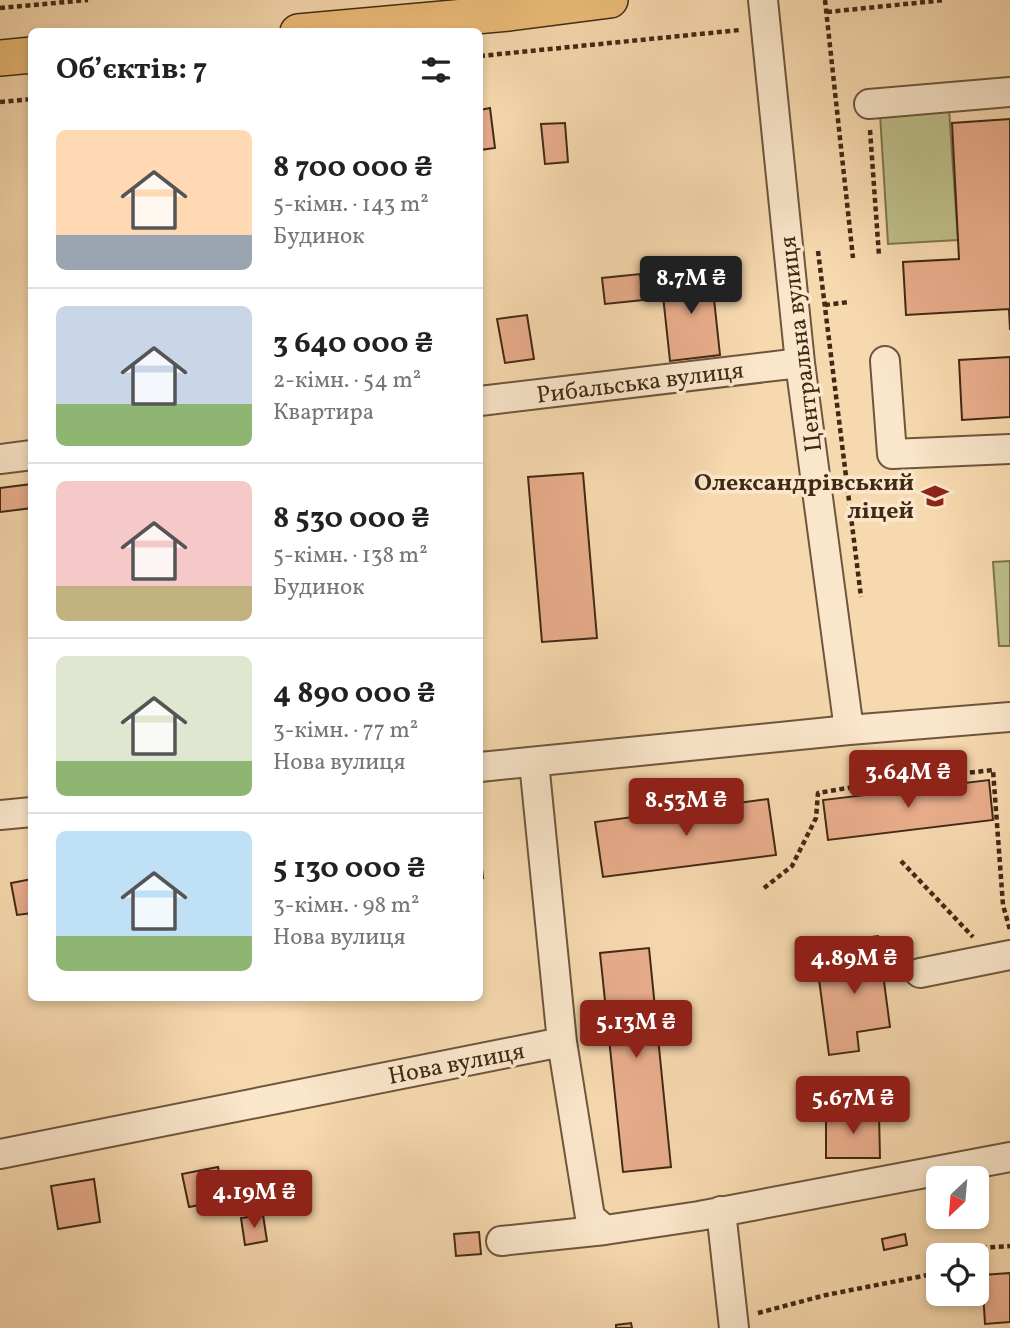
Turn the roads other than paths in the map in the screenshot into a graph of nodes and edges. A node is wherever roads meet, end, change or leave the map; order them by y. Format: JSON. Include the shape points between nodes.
{"nodes":[{"id":1,"x":610,"y":0,"type":"edge"},
{"id":2,"x":763,"y":0,"type":"edge"},
{"id":3,"x":508,"y":6,"type":"edge"},
{"id":4,"x":330,"y":28,"type":"edge"},
{"id":5,"x":28,"y":55,"type":"edge"},
{"id":6,"x":0,"y":58,"type":"edge"},
{"id":7,"x":1010,"y":92,"type":"edge"},
{"id":8,"x":869,"y":104,"type":"road end"},
{"id":9,"x":885,"y":361,"type":"dead end"},
{"id":10,"x":800,"y":363,"type":"junction"},
{"id":11,"x":483,"y":401,"type":"edge"},
{"id":12,"x":1010,"y":449,"type":"edge"},
{"id":13,"x":28,"y":456,"type":"edge"},
{"id":14,"x":0,"y":459,"type":"edge"},
{"id":15,"x":1010,"y":717,"type":"edge"},
{"id":16,"x":860,"y":729,"type":"junction"},
{"id":17,"x":534,"y":762,"type":"junction"},
{"id":18,"x":483,"y":766,"type":"edge"},
{"id":19,"x":28,"y":812,"type":"edge"},
{"id":20,"x":0,"y":815,"type":"edge"},
{"id":21,"x":1002,"y":957,"type":"edge"},
{"id":22,"x":920,"y":973,"type":"dead end"},
{"id":23,"x":562,"y":1042,"type":"junction"},
{"id":24,"x":0,"y":1154,"type":"edge"},
{"id":25,"x":1010,"y":1157,"type":"edge"},
{"id":26,"x":721,"y":1211,"type":"junction"},
{"id":27,"x":605,"y":1230,"type":"junction"},
{"id":28,"x":501,"y":1241,"type":"dead end"},
{"id":29,"x":734,"y":1324,"type":"edge"}],
"edges":[{"from":1,"to":3,"type":"main road"},
{"from":2,"to":10,"type":"street","name":"Центральна вулиця"},
{"from":3,"to":4,"type":"main road"},
{"from":5,"to":6,"type":"main road"},
{"from":7,"to":8,"type":"street"},
{"from":9,"to":12,"type":"street","via":[[892,454]]},
{"from":10,"to":11,"type":"street","name":"Рибальська вулиця"},
{"from":10,"to":16,"type":"street","name":"Центральна вулиця"},
{"from":13,"to":14,"type":"street"},
{"from":15,"to":16,"type":"street"},
{"from":16,"to":17,"type":"street"},
{"from":17,"to":18,"type":"street"},
{"from":17,"to":23,"type":"street"},
{"from":19,"to":20,"type":"street"},
{"from":21,"to":22,"type":"street"},
{"from":23,"to":24,"type":"street","name":"Нова вулиця"},
{"from":23,"to":27,"type":"street","via":[[590,1217]]},
{"from":25,"to":26,"type":"street"},
{"from":26,"to":27,"type":"street"},
{"from":26,"to":29,"type":"street"},
{"from":27,"to":28,"type":"street"}]}
